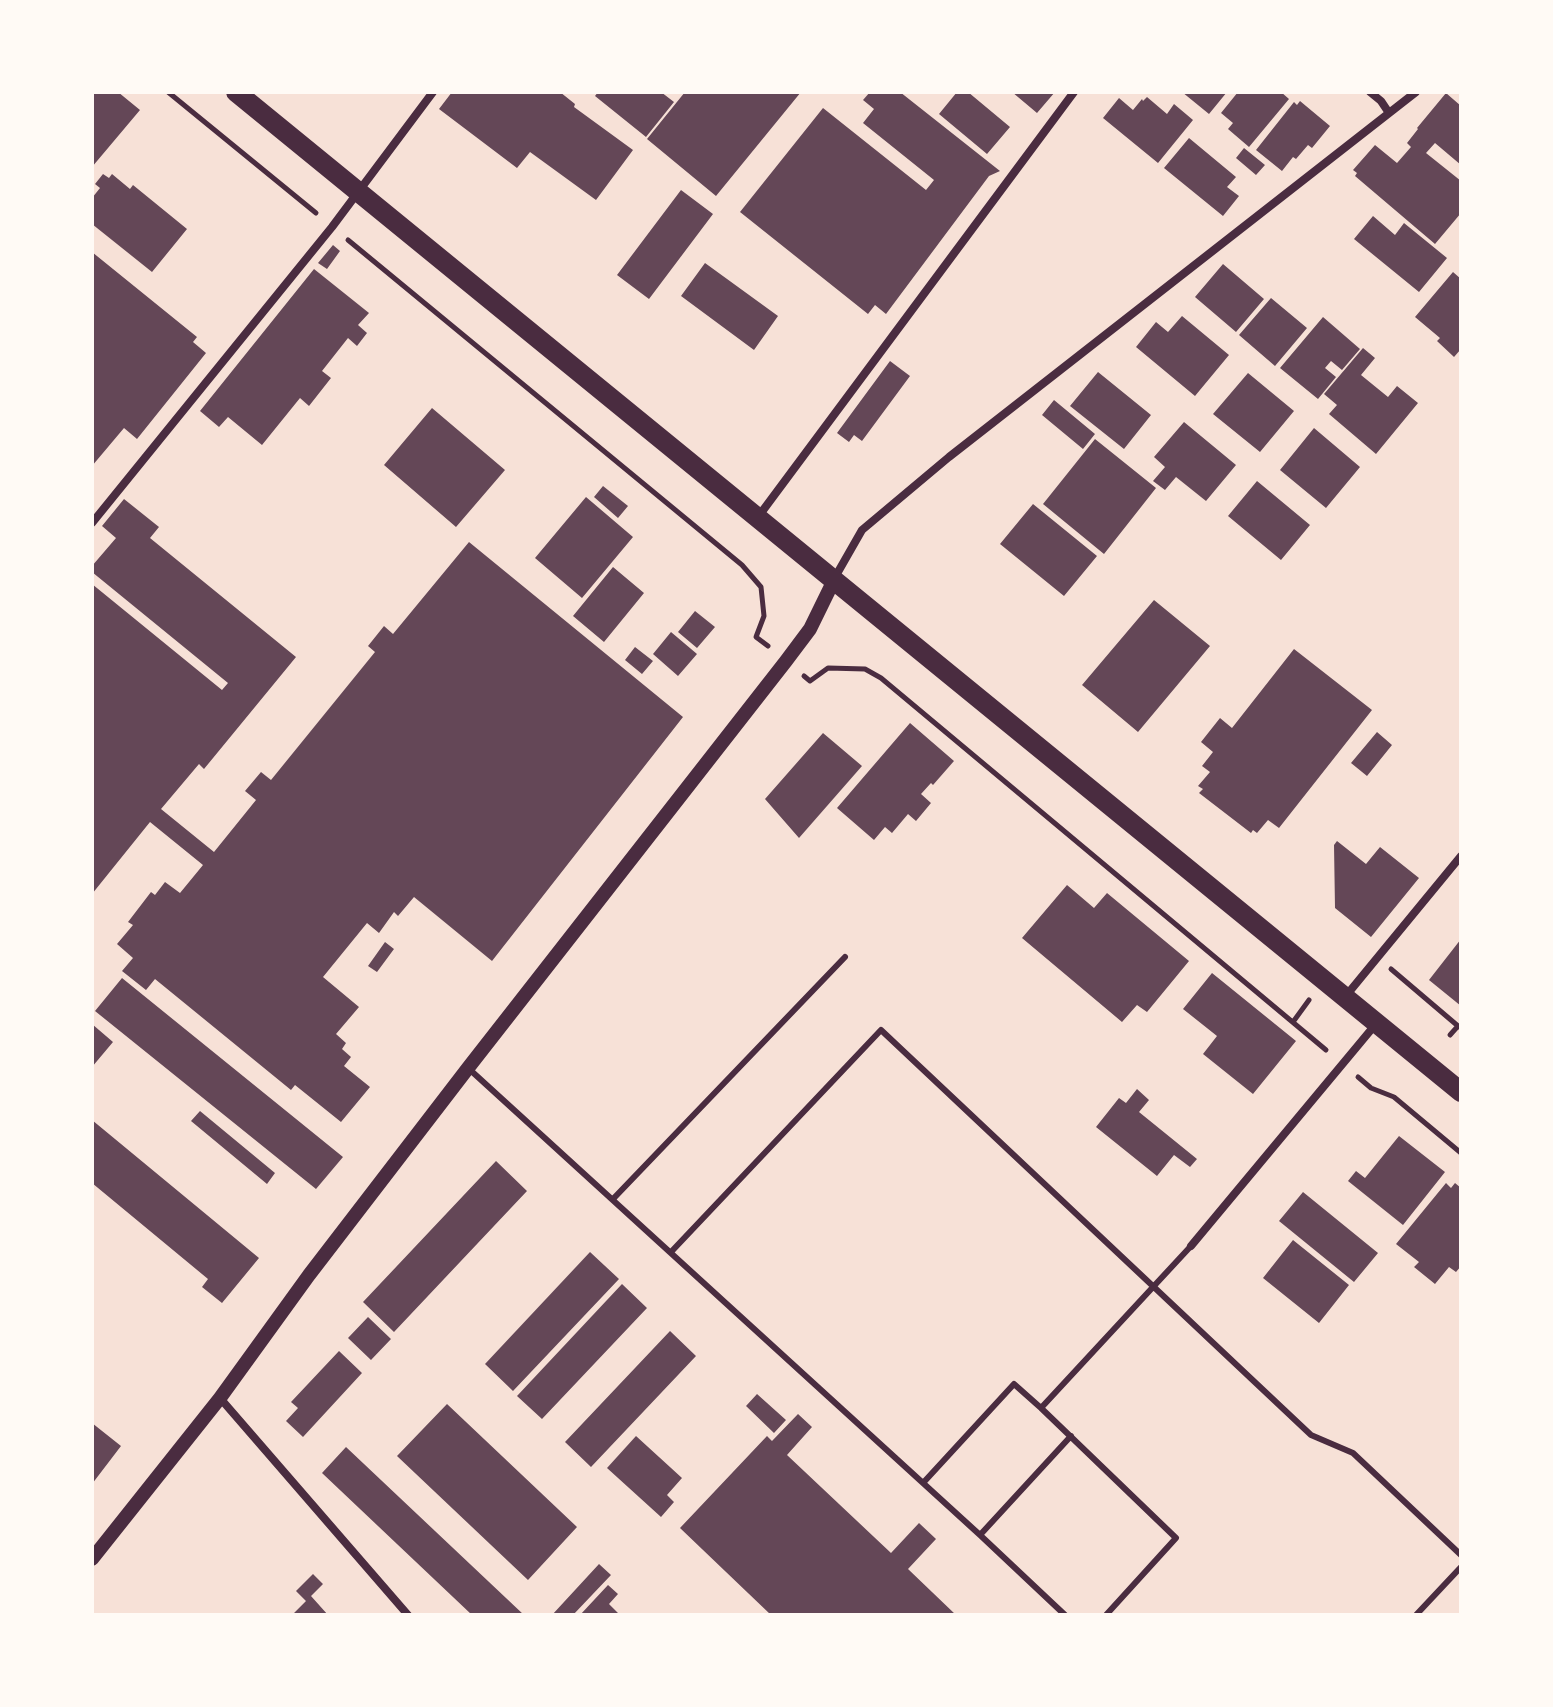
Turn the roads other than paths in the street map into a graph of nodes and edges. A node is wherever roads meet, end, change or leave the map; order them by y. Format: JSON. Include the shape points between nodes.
{"nodes":[{"id":1,"x":236,"y":92,"type":"edge"},
{"id":2,"x":433,"y":92,"type":"edge"},
{"id":3,"x":1074,"y":92,"type":"edge"},
{"id":4,"x":1370,"y":92,"type":"edge"},
{"id":5,"x":1416,"y":92,"type":"edge"},
{"id":6,"x":1389,"y":113,"type":"junction"},
{"id":7,"x":358,"y":192,"type":"junction"},
{"id":8,"x":758,"y":518,"type":"junction"},
{"id":9,"x":92,"y":523,"type":"edge"},
{"id":10,"x":834,"y":580,"type":"junction"},
{"id":11,"x":1461,"y":856,"type":"edge"},
{"id":12,"x":845,"y":957,"type":"dead end"},
{"id":13,"x":1344,"y":997,"type":"junction"},
{"id":14,"x":1376,"y":1024,"type":"junction"},
{"id":15,"x":468,"y":1068,"type":"junction"},
{"id":16,"x":1461,"y":1092,"type":"edge"},
{"id":17,"x":613,"y":1199,"type":"junction"},
{"id":18,"x":1191,"y":1246,"type":"joint"},
{"id":19,"x":671,"y":1252,"type":"junction"},
{"id":20,"x":1154,"y":1286,"type":"junction"},
{"id":21,"x":220,"y":1398,"type":"junction"},
{"id":22,"x":1041,"y":1408,"type":"junction"},
{"id":23,"x":1071,"y":1436,"type":"junction"},
{"id":24,"x":923,"y":1483,"type":"junction"},
{"id":25,"x":980,"y":1535,"type":"junction"},
{"id":26,"x":1461,"y":1555,"type":"edge"},
{"id":27,"x":92,"y":1559,"type":"edge"},
{"id":28,"x":1461,"y":1567,"type":"edge"},
{"id":29,"x":408,"y":1615,"type":"edge"},
{"id":30,"x":1065,"y":1615,"type":"edge"},
{"id":31,"x":1106,"y":1615,"type":"edge"},
{"id":32,"x":1416,"y":1615,"type":"edge"}],
"edges":[{"from":1,"to":7,"type":"main road"},
{"from":2,"to":7,"type":"street"},
{"from":3,"to":8,"type":"street"},
{"from":4,"to":6,"type":"street"},
{"from":5,"to":6,"type":"street"},
{"from":6,"to":10,"type":"street","via":[[862,530]]},
{"from":7,"to":8,"type":"main road"},
{"from":7,"to":9,"type":"street"},
{"from":8,"to":10,"type":"main road"},
{"from":10,"to":13,"type":"main road"},
{"from":10,"to":15,"type":"street","via":[[810,629]]},
{"from":11,"to":13,"type":"street"},
{"from":12,"to":17,"type":"lane"},
{"from":13,"to":14,"type":"main road"},
{"from":14,"to":16,"type":"main road"},
{"from":14,"to":18,"type":"street"},
{"from":15,"to":17,"type":"lane"},
{"from":15,"to":21,"type":"street"},
{"from":17,"to":19,"type":"lane"},
{"from":18,"to":20,"type":"lane"},
{"from":19,"to":20,"type":"lane","via":[[881,1030]]},
{"from":19,"to":24,"type":"lane"},
{"from":20,"to":22,"type":"lane"},
{"from":20,"to":26,"type":"lane","via":[[1311,1435],[1353,1453]]},
{"from":21,"to":27,"type":"street"},
{"from":21,"to":29,"type":"street"},
{"from":22,"to":23,"type":"lane"},
{"from":22,"to":24,"type":"lane","via":[[1014,1384]]},
{"from":23,"to":25,"type":"lane"},
{"from":23,"to":31,"type":"lane","via":[[1176,1538]]},
{"from":24,"to":25,"type":"lane"},
{"from":25,"to":30,"type":"lane"},
{"from":28,"to":32,"type":"lane"}]}
